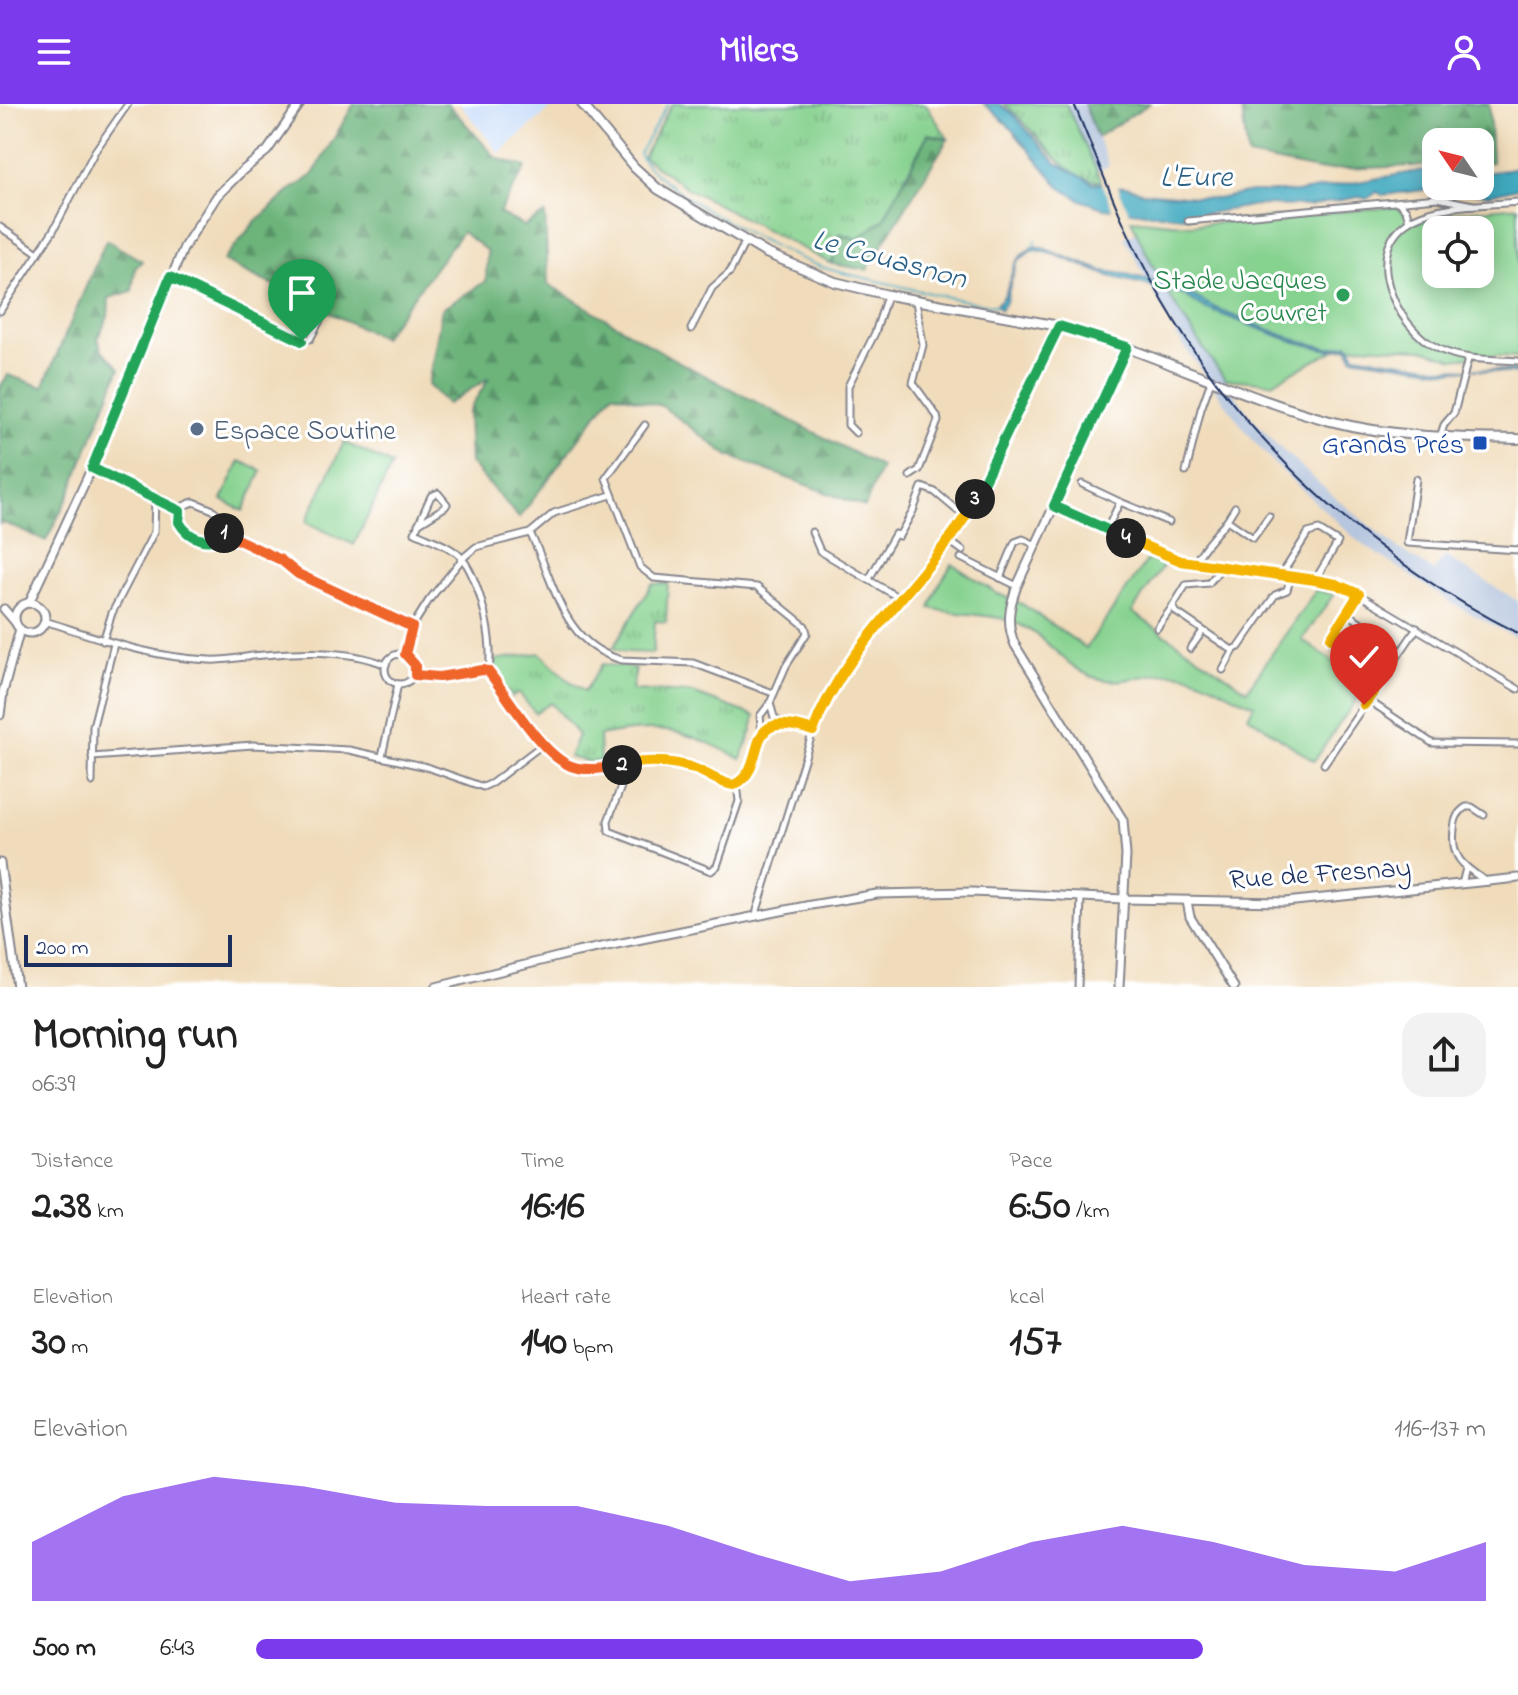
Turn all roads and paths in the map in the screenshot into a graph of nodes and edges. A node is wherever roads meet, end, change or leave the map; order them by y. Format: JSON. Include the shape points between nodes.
{"nodes":[{"id":1,"x":128,"y":104,"type":"edge"},
{"id":2,"x":300,"y":104,"type":"edge"},
{"id":3,"x":582,"y":104,"type":"edge"},
{"id":4,"x":1399,"y":202,"type":"junction"},
{"id":5,"x":1518,"y":202,"type":"edge"},
{"id":6,"x":1478,"y":206,"type":"junction"},
{"id":7,"x":1188,"y":221,"type":"dead end"},
{"id":8,"x":1409,"y":221,"type":"junction"},
{"id":9,"x":0,"y":227,"type":"edge"},
{"id":10,"x":745,"y":242,"type":"junction"},
{"id":11,"x":38,"y":253,"type":"junction"},
{"id":12,"x":170,"y":277,"type":"junction"},
{"id":13,"x":888,"y":295,"type":"junction"},
{"id":14,"x":915,"y":300,"type":"junction"},
{"id":15,"x":0,"y":311,"type":"edge"},
{"id":16,"x":324,"y":313,"type":"dead end"},
{"id":17,"x":1059,"y":326,"type":"junction"},
{"id":18,"x":691,"y":329,"type":"dead end"},
{"id":19,"x":1127,"y":347,"type":"junction"},
{"id":20,"x":1468,"y":359,"type":"junction"},
{"id":21,"x":1518,"y":361,"type":"edge"},
{"id":22,"x":1211,"y":381,"type":"junction"},
{"id":23,"x":645,"y":425,"type":"dead end"},
{"id":24,"x":856,"y":433,"type":"dead end"},
{"id":25,"x":1440,"y":437,"type":"junction"},
{"id":26,"x":1518,"y":439,"type":"edge"},
{"id":27,"x":93,"y":465,"type":"junction"},
{"id":28,"x":1186,"y":472,"type":"dead end"},
{"id":29,"x":910,"y":476,"type":"dead end"},
{"id":30,"x":1416,"y":479,"type":"dead end"},
{"id":31,"x":1082,"y":484,"type":"dead end"},
{"id":32,"x":611,"y":495,"type":"junction"},
{"id":33,"x":155,"y":498,"type":"junction"},
{"id":34,"x":1120,"y":502,"type":"junction"},
{"id":35,"x":1054,"y":506,"type":"junction"},
{"id":36,"x":1235,"y":507,"type":"dead end"},
{"id":37,"x":180,"y":511,"type":"junction"},
{"id":38,"x":1269,"y":516,"type":"dead end"},
{"id":39,"x":965,"y":517,"type":"junction"},
{"id":40,"x":1227,"y":520,"type":"junction"},
{"id":41,"x":1169,"y":522,"type":"dead end"},
{"id":42,"x":418,"y":524,"type":"junction"},
{"id":43,"x":1107,"y":529,"type":"junction"},
{"id":44,"x":812,"y":532,"type":"dead end"},
{"id":45,"x":224,"y":533,"type":"junction"},
{"id":46,"x":530,"y":533,"type":"junction"},
{"id":47,"x":948,"y":540,"type":"junction"},
{"id":48,"x":1036,"y":545,"type":"junction"},
{"id":49,"x":1518,"y":550,"type":"edge"},
{"id":50,"x":463,"y":558,"type":"junction"},
{"id":51,"x":1195,"y":563,"type":"junction"},
{"id":52,"x":1221,"y":568,"type":"junction"},
{"id":53,"x":1282,"y":574,"type":"junction"},
{"id":54,"x":1291,"y":576,"type":"junction"},
{"id":55,"x":1000,"y":578,"type":"junction"},
{"id":56,"x":869,"y":579,"type":"junction"},
{"id":57,"x":1315,"y":580,"type":"junction"},
{"id":58,"x":1017,"y":586,"type":"junction"},
{"id":59,"x":1359,"y":594,"type":"junction"},
{"id":60,"x":901,"y":599,"type":"junction"},
{"id":61,"x":29,"y":603,"type":"junction"},
{"id":62,"x":1173,"y":606,"type":"junction"},
{"id":63,"x":2,"y":608,"type":"edge"},
{"id":64,"x":17,"y":610,"type":"junction"},
{"id":65,"x":1346,"y":612,"type":"junction"},
{"id":66,"x":44,"y":622,"type":"junction"},
{"id":67,"x":18,"y":626,"type":"junction"},
{"id":68,"x":412,"y":627,"type":"junction"},
{"id":69,"x":1157,"y":628,"type":"dead end"},
{"id":70,"x":1417,"y":628,"type":"junction"},
{"id":71,"x":1203,"y":631,"type":"junction"},
{"id":72,"x":103,"y":641,"type":"junction"},
{"id":73,"x":114,"y":644,"type":"junction"},
{"id":74,"x":1190,"y":649,"type":"dead end"},
{"id":75,"x":1234,"y":650,"type":"junction"},
{"id":76,"x":405,"y":654,"type":"junction"},
{"id":77,"x":1365,"y":663,"type":"junction"},
{"id":78,"x":386,"y":665,"type":"junction"},
{"id":79,"x":1223,"y":670,"type":"dead end"},
{"id":80,"x":488,"y":671,"type":"junction"},
{"id":81,"x":415,"y":675,"type":"junction"},
{"id":82,"x":1384,"y":677,"type":"junction"},
{"id":83,"x":398,"y":684,"type":"junction"},
{"id":84,"x":1518,"y":689,"type":"edge"},
{"id":85,"x":773,"y":693,"type":"junction"},
{"id":86,"x":1368,"y":700,"type":"junction"},
{"id":87,"x":770,"y":703,"type":"junction"},
{"id":88,"x":0,"y":715,"type":"edge"},
{"id":89,"x":781,"y":724,"type":"junction"},
{"id":90,"x":813,"y":731,"type":"junction"},
{"id":91,"x":762,"y":734,"type":"junction"},
{"id":92,"x":1518,"y":744,"type":"edge"},
{"id":93,"x":542,"y":745,"type":"junction"},
{"id":94,"x":382,"y":756,"type":"junction"},
{"id":95,"x":92,"y":757,"type":"junction"},
{"id":96,"x":630,"y":763,"type":"junction"},
{"id":97,"x":1324,"y":764,"type":"dead end"},
{"id":98,"x":92,"y":782,"type":"dead end"},
{"id":99,"x":737,"y":784,"type":"junction"},
{"id":100,"x":1484,"y":815,"type":"dead end"},
{"id":101,"x":0,"y":863,"type":"edge"},
{"id":102,"x":1466,"y":868,"type":"junction"},
{"id":103,"x":1518,"y":878,"type":"edge"},
{"id":104,"x":1488,"y":882,"type":"junction"},
{"id":105,"x":1462,"y":884,"type":"junction"},
{"id":106,"x":1081,"y":897,"type":"junction"},
{"id":107,"x":1124,"y":899,"type":"junction"},
{"id":108,"x":1187,"y":901,"type":"junction"},
{"id":109,"x":754,"y":918,"type":"junction"},
{"id":110,"x":17,"y":987,"type":"edge"},
{"id":111,"x":436,"y":987,"type":"edge"},
{"id":112,"x":1078,"y":987,"type":"edge"},
{"id":113,"x":1119,"y":987,"type":"edge"},
{"id":114,"x":1234,"y":987,"type":"edge"}],
"edges":[{"from":1,"to":11,"type":"street"},
{"from":2,"to":12,"type":"street","via":[[267,151],[212,202]]},
{"from":3,"to":10,"type":"main road","via":[[658,189]]},
{"from":4,"to":6,"type":"street","via":[[1437,198]]},
{"from":4,"to":7,"type":"street"},
{"from":4,"to":8,"type":"street"},
{"from":5,"to":6,"type":"street"},
{"from":6,"to":8,"type":"street","via":[[1427,212]]},
{"from":8,"to":20,"type":"street","via":[[1393,239],[1386,260],[1396,307],[1425,340]]},
{"from":9,"to":11,"type":"street"},
{"from":10,"to":13,"type":"main road","via":[[835,282]]},
{"from":10,"to":18,"type":"street"},
{"from":11,"to":15,"type":"street"},
{"from":12,"to":16,"type":"street","via":[[302,341],[310,339]]},
{"from":12,"to":27,"type":"street"},
{"from":13,"to":14,"type":"main road"},
{"from":13,"to":24,"type":"street","via":[[848,386],[848,425]]},
{"from":14,"to":17,"type":"main road"},
{"from":14,"to":29,"type":"street","via":[[923,345],[913,383],[938,421],[919,470]]},
{"from":17,"to":19,"type":"main road"},
{"from":17,"to":39,"type":"street"},
{"from":19,"to":22,"type":"main road"},
{"from":19,"to":35,"type":"street"},
{"from":20,"to":21,"type":"street"},
{"from":20,"to":25,"type":"street","via":[[1454,413]]},
{"from":22,"to":25,"type":"main road","via":[[1336,422]]},
{"from":22,"to":28,"type":"street"},
{"from":23,"to":32,"type":"street","via":[[608,472]]},
{"from":25,"to":26,"type":"main road"},
{"from":27,"to":33,"type":"street"},
{"from":27,"to":61,"type":"street"},
{"from":30,"to":49,"type":"street","via":[[1407,543]]},
{"from":31,"to":34,"type":"street"},
{"from":32,"to":46,"type":"street","via":[[554,513]]},
{"from":32,"to":85,"type":"street","via":[[646,573],[665,580],[757,587],[805,626],[807,633]]},
{"from":33,"to":37,"type":"street"},
{"from":33,"to":72,"type":"street","via":[[154,532]]},
{"from":34,"to":41,"type":"street"},
{"from":34,"to":43,"type":"street"},
{"from":35,"to":43,"type":"street"},
{"from":35,"to":48,"type":"street"},
{"from":36,"to":40,"type":"street"},
{"from":37,"to":45,"type":"street","via":[[179,522],[187,532],[208,541]]},
{"from":37,"to":45,"type":"street","via":[[194,502],[213,510],[223,518]]},
{"from":38,"to":40,"type":"street","via":[[1253,538]]},
{"from":39,"to":47,"type":"street"},
{"from":39,"to":56,"type":"street","via":[[922,487],[899,536],[895,534]]},
{"from":40,"to":51,"type":"street"},
{"from":42,"to":42,"type":"street","via":[[431,496],[438,493],[447,504]]},
{"from":42,"to":50,"type":"street","via":[[415,532]]},
{"from":43,"to":51,"type":"street","via":[[1165,556]]},
{"from":44,"to":56,"type":"street","via":[[820,551]]},
{"from":45,"to":68,"type":"street"},
{"from":46,"to":50,"type":"street","via":[[485,544]]},
{"from":46,"to":85,"type":"street","via":[[564,614],[590,645],[622,660],[693,663]]},
{"from":47,"to":55,"type":"street"},
{"from":47,"to":60,"type":"street"},
{"from":48,"to":55,"type":"street","via":[[1023,539],[1015,542]]},
{"from":48,"to":58,"type":"street"},
{"from":50,"to":68,"type":"street"},
{"from":50,"to":80,"type":"street","via":[[485,610]]},
{"from":51,"to":52,"type":"street"},
{"from":52,"to":53,"type":"street"},
{"from":52,"to":62,"type":"street","via":[[1209,583],[1186,585]]},
{"from":53,"to":54,"type":"street"},
{"from":53,"to":57,"type":"street","via":[[1308,533],[1319,530],[1338,542]]},
{"from":54,"to":57,"type":"street"},
{"from":54,"to":75,"type":"street","via":[[1287,590],[1275,595]]},
{"from":55,"to":58,"type":"street"},
{"from":56,"to":60,"type":"street"},
{"from":57,"to":59,"type":"street"},
{"from":58,"to":107,"type":"street","via":[[1009,612],[1011,637],[1123,820]]},
{"from":59,"to":65,"type":"street"},
{"from":59,"to":70,"type":"street"},
{"from":60,"to":90,"type":"street","via":[[832,688]]},
{"from":61,"to":64,"type":"street"},
{"from":61,"to":66,"type":"street","via":[[41,609]]},
{"from":62,"to":69,"type":"street"},
{"from":62,"to":71,"type":"street"},
{"from":63,"to":64,"type":"street"},
{"from":63,"to":67,"type":"street"},
{"from":64,"to":67,"type":"street"},
{"from":65,"to":77,"type":"street","via":[[1331,638]]},
{"from":65,"to":77,"type":"street","via":[[1381,637]]},
{"from":66,"to":67,"type":"street","via":[[33,632]]},
{"from":66,"to":72,"type":"street"},
{"from":67,"to":88,"type":"street"},
{"from":68,"to":76,"type":"street"},
{"from":70,"to":82,"type":"street"},
{"from":70,"to":84,"type":"street"},
{"from":71,"to":74,"type":"street"},
{"from":71,"to":75,"type":"street"},
{"from":72,"to":73,"type":"street"},
{"from":73,"to":78,"type":"street","via":[[213,661],[330,653]]},
{"from":73,"to":95,"type":"street","via":[[97,705]]},
{"from":75,"to":79,"type":"street"},
{"from":76,"to":78,"type":"street","via":[[395,655]]},
{"from":76,"to":81,"type":"street","via":[[415,665]]},
{"from":77,"to":82,"type":"street"},
{"from":78,"to":83,"type":"street","via":[[386,675]]},
{"from":80,"to":81,"type":"street"},
{"from":80,"to":93,"type":"street"},
{"from":81,"to":83,"type":"street"},
{"from":82,"to":86,"type":"street"},
{"from":83,"to":94,"type":"street"},
{"from":85,"to":87,"type":"street"},
{"from":86,"to":92,"type":"street","via":[[1432,743]]},
{"from":86,"to":97,"type":"street"},
{"from":87,"to":89,"type":"street"},
{"from":87,"to":91,"type":"street","via":[[760,716]]},
{"from":89,"to":90,"type":"street"},
{"from":89,"to":91,"type":"street"},
{"from":90,"to":109,"type":"street"},
{"from":91,"to":99,"type":"street","via":[[748,774]]},
{"from":93,"to":94,"type":"street","via":[[483,787]]},
{"from":93,"to":96,"type":"street","via":[[581,769]]},
{"from":94,"to":95,"type":"street","via":[[253,745]]},
{"from":95,"to":98,"type":"street"},
{"from":96,"to":99,"type":"street","via":[[680,764],[724,784]]},
{"from":96,"to":99,"type":"street","via":[[609,831],[711,871],[739,801]]},
{"from":100,"to":102,"type":"street","via":[[1466,807],[1455,819],[1454,851]]},
{"from":101,"to":110,"type":"street"},
{"from":102,"to":104,"type":"street"},
{"from":102,"to":105,"type":"street"},
{"from":103,"to":104,"type":"street","name":"Rue de Fresnay"},
{"from":104,"to":105,"type":"street","name":"Rue de Fresnay"},
{"from":105,"to":108,"type":"street","name":"Rue de Fresnay","via":[[1285,902]]},
{"from":106,"to":107,"type":"street","name":"Rue de Fresnay"},
{"from":106,"to":109,"type":"street","name":"Rue de Fresnay","via":[[877,894]]},
{"from":106,"to":112,"type":"street"},
{"from":107,"to":108,"type":"street","name":"Rue de Fresnay"},
{"from":107,"to":113,"type":"street"},
{"from":108,"to":114,"type":"street","via":[[1190,917]]},
{"from":109,"to":111,"type":"street","name":"Rue de Fresnay","via":[[577,952]]}]}
